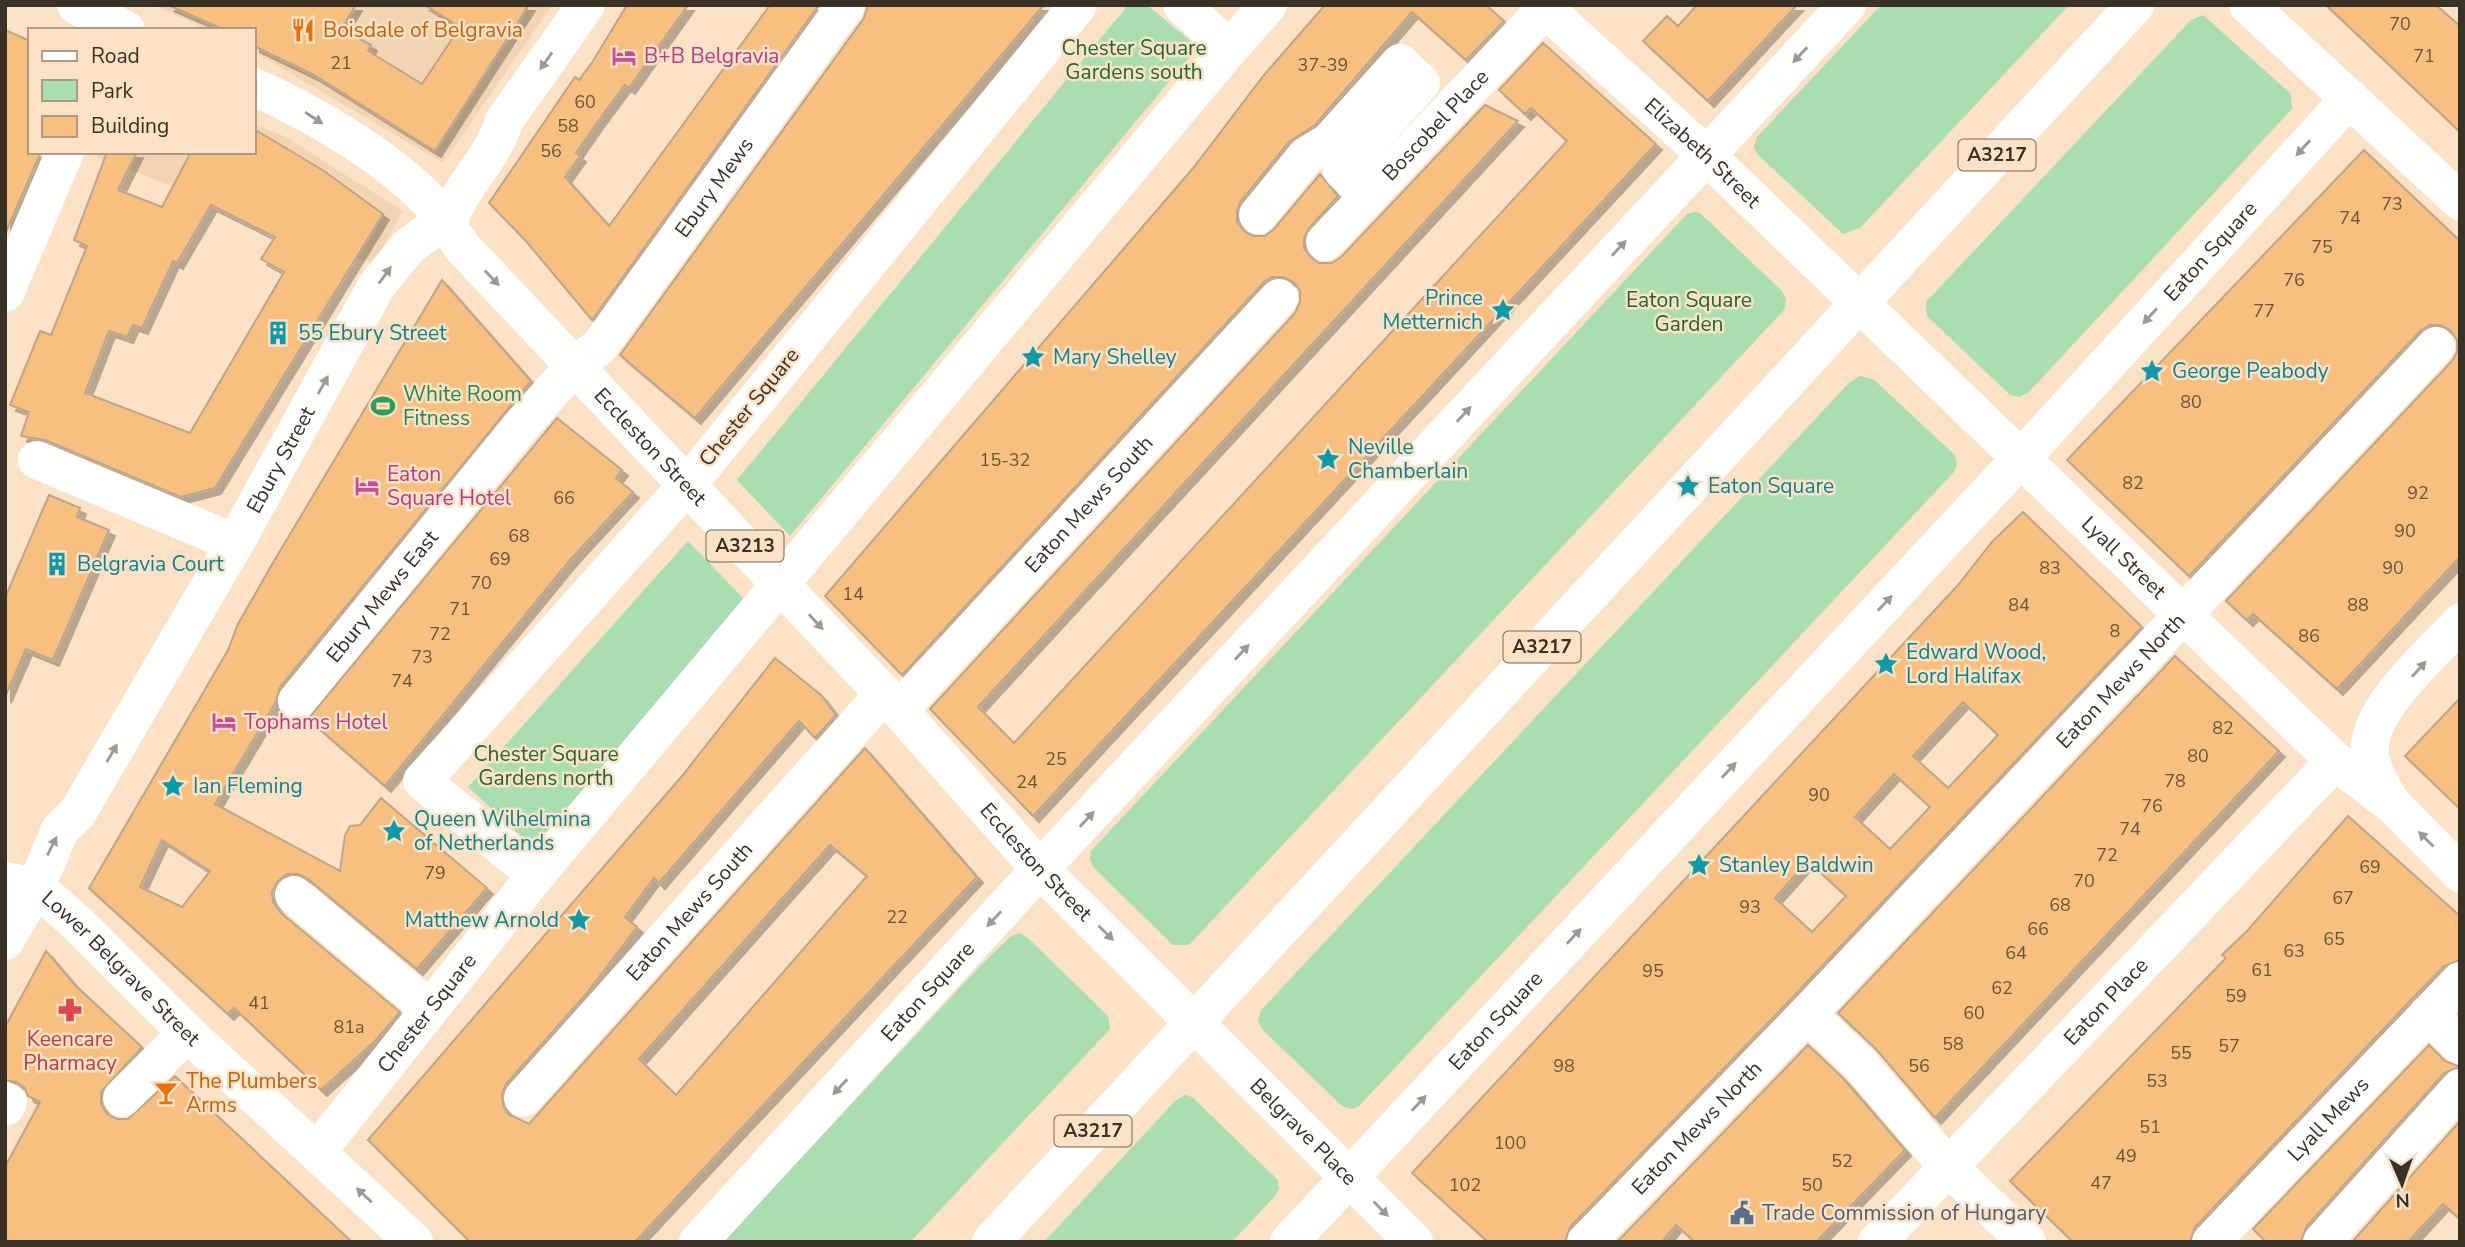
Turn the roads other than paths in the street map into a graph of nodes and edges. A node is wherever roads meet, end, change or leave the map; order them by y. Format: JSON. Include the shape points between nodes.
{"nodes":[{"id":1,"x":76,"y":5,"type":"edge"},
{"id":2,"x":586,"y":5,"type":"edge"},
{"id":3,"x":846,"y":5,"type":"edge"},
{"id":4,"x":1078,"y":5,"type":"edge"},
{"id":5,"x":1182,"y":5,"type":"edge"},
{"id":6,"x":1268,"y":5,"type":"edge"},
{"id":7,"x":1847,"y":5,"type":"edge"},
{"id":8,"x":2135,"y":5,"type":"edge"},
{"id":9,"x":2248,"y":5,"type":"edge"},
{"id":10,"x":1545,"y":7,"type":"edge"},
{"id":11,"x":119,"y":28,"type":"edge"},
{"id":12,"x":1229,"y":49,"type":"junction"},
{"id":13,"x":256,"y":88,"type":"edge"},
{"id":14,"x":2350,"y":98,"type":"junction"},
{"id":15,"x":64,"y":154,"type":"edge"},
{"id":16,"x":1706,"y":155,"type":"junction"},
{"id":17,"x":1369,"y":196,"type":"junction"},
{"id":18,"x":2460,"y":201,"type":"edge"},
{"id":19,"x":1258,"y":215,"type":"dead end"},
{"id":20,"x":447,"y":227,"type":"junction"},
{"id":21,"x":1325,"y":242,"type":"dead end"},
{"id":22,"x":5,"y":293,"type":"edge"},
{"id":23,"x":1279,"y":298,"type":"dead end"},
{"id":24,"x":1859,"y":304,"type":"junction"},
{"id":25,"x":2436,"y":346,"type":"dead end"},
{"id":26,"x":576,"y":364,"type":"junction"},
{"id":27,"x":2020,"y":459,"type":"junction"},
{"id":28,"x":37,"y":460,"type":"dead end"},
{"id":29,"x":688,"y":484,"type":"junction"},
{"id":30,"x":236,"y":543,"type":"junction"},
{"id":31,"x":781,"y":583,"type":"junction"},
{"id":32,"x":2184,"y":616,"type":"junction"},
{"id":33,"x":2460,"y":623,"type":"edge"},
{"id":34,"x":297,"y":701,"type":"dead end"},
{"id":35,"x":891,"y":702,"type":"junction"},
{"id":36,"x":2378,"y":714,"type":"junction"},
{"id":37,"x":2298,"y":725,"type":"junction"},
{"id":38,"x":2335,"y":761,"type":"junction"},
{"id":39,"x":2393,"y":805,"type":"junction"},
{"id":40,"x":1040,"y":869,"type":"junction"},
{"id":41,"x":2460,"y":873,"type":"edge"},
{"id":42,"x":536,"y":875,"type":"junction"},
{"id":43,"x":20,"y":884,"type":"edge"},
{"id":44,"x":293,"y":895,"type":"dead end"},
{"id":45,"x":5,"y":940,"type":"edge"},
{"id":46,"x":2460,"y":981,"type":"edge"},
{"id":47,"x":430,"y":1009,"type":"junction"},
{"id":48,"x":1807,"y":1014,"type":"junction"},
{"id":49,"x":2428,"y":1014,"type":"junction"},
{"id":50,"x":1195,"y":1021,"type":"junction"},
{"id":51,"x":187,"y":1033,"type":"junction"},
{"id":52,"x":2460,"y":1045,"type":"edge"},
{"id":53,"x":2460,"y":1088,"type":"edge"},
{"id":54,"x":122,"y":1098,"type":"dead end"},
{"id":55,"x":523,"y":1098,"type":"dead end"},
{"id":56,"x":5,"y":1101,"type":"edge"},
{"id":57,"x":5,"y":1107,"type":"edge"},
{"id":58,"x":317,"y":1152,"type":"junction"},
{"id":59,"x":1947,"y":1166,"type":"junction"},
{"id":60,"x":1349,"y":1178,"type":"junction"},
{"id":61,"x":2230,"y":1235,"type":"edge"},
{"id":62,"x":414,"y":1242,"type":"edge"},
{"id":63,"x":698,"y":1242,"type":"edge"},
{"id":64,"x":991,"y":1242,"type":"edge"},
{"id":65,"x":1289,"y":1242,"type":"edge"},
{"id":66,"x":1413,"y":1242,"type":"edge"},
{"id":67,"x":1586,"y":1242,"type":"edge"},
{"id":68,"x":1877,"y":1242,"type":"edge"},
{"id":69,"x":2027,"y":1242,"type":"edge"},
{"id":70,"x":2322,"y":1242,"type":"edge"}],
"edges":[{"from":1,"to":11,"type":"street"},
{"from":2,"to":20,"type":"street","one_way":true,"via":[[504,121],[500,135],[454,203]]},
{"from":3,"to":26,"type":"street","name":"Ebury Mews","via":[[599,347]]},
{"from":4,"to":29,"type":"street","name":"Chester Square"},
{"from":5,"to":12,"type":"street"},
{"from":6,"to":12,"type":"street","name":"Chester Square"},
{"from":7,"to":16,"type":"street","name":"Eaton Square","one_way":true},
{"from":8,"to":24,"type":"street","number":"A3217"},
{"from":9,"to":14,"type":"street"},
{"from":10,"to":16,"type":"street","name":"Elizabeth Street"},
{"from":10,"to":17,"type":"street","name":"Boscobel Place"},
{"from":12,"to":31,"type":"street","name":"Chester Square"},
{"from":13,"to":20,"type":"street","name":"Eccleston Street","number":"A3213","one_way":true,"via":[[296,106],[377,159],[428,200]]},
{"from":14,"to":18,"type":"street"},
{"from":14,"to":27,"type":"street","name":"Eaton Square","one_way":true},
{"from":15,"to":22,"type":"street"},
{"from":16,"to":24,"type":"street","name":"Elizabeth Street"},
{"from":40,"to":16,"type":"street","name":"Eaton Square","one_way":true},
{"from":17,"to":19,"type":"street","via":[[1342,170],[1421,83],[1400,63],[1329,142],[1306,156]]},
{"from":17,"to":21,"type":"street","name":"Boscobel Place"},
{"from":20,"to":26,"type":"street","name":"Eccleston Street","number":"A3213","one_way":true},
{"from":30,"to":20,"type":"street","name":"Ebury Street","one_way":true,"via":[[387,271],[409,246],[431,230]]},
{"from":23,"to":35,"type":"street","name":"Eaton Mews South"},
{"from":24,"to":27,"type":"street","name":"Lyall Street"},
{"from":24,"to":50,"type":"street","number":"A3217"},
{"from":25,"to":32,"type":"street","name":"Eaton Mews North"},
{"from":26,"to":29,"type":"street","name":"Eccleston Street","number":"A3213"},
{"from":26,"to":34,"type":"street","name":"Ebury Mews East"},
{"from":27,"to":32,"type":"street","name":"Lyall Street"},
{"from":60,"to":27,"type":"street","name":"Eaton Square","one_way":true},
{"from":28,"to":30,"type":"street"},
{"from":29,"to":31,"type":"street","name":"Eccleston Street","number":"A3213"},
{"from":29,"to":42,"type":"street","name":"Chester Square","via":[[422,781]]},
{"from":43,"to":30,"type":"street","name":"Ebury Street","one_way":true,"via":[[78,812]]},
{"from":31,"to":35,"type":"street","name":"Eccleston Street","number":"A3213","one_way":true},
{"from":31,"to":42,"type":"street","name":"Chester Square"},
{"from":32,"to":37,"type":"street","name":"Lyall Street"},
{"from":32,"to":48,"type":"street","name":"Eaton Mews North"},
{"from":36,"to":33,"type":"street","one_way":true},
{"from":35,"to":40,"type":"street","name":"Eccleston Street","number":"A3213"},
{"from":35,"to":55,"type":"street","name":"Eaton Mews South"},
{"from":36,"to":37,"type":"street","via":[[2332,733]]},
{"from":36,"to":39,"type":"street","name":"Lyall Street","via":[[2370,735],[2370,757]]},
{"from":37,"to":38,"type":"street","name":"Lyall Street"},
{"from":38,"to":39,"type":"street","name":"Lyall Street"},
{"from":38,"to":59,"type":"street","name":"Eaton Place"},
{"from":41,"to":39,"type":"street","name":"Lyall Street","one_way":true},
{"from":40,"to":50,"type":"street","name":"Eccleston Street","number":"A3213","one_way":true},
{"from":40,"to":63,"type":"street","name":"Eaton Square","one_way":true},
{"from":42,"to":47,"type":"street","name":"Chester Square"},
{"from":43,"to":45,"type":"street","name":"Ebury Street"},
{"from":43,"to":51,"type":"street","name":"Lower Belgrave Street","via":[[78,924]]},
{"from":44,"to":47,"type":"street"},
{"from":46,"to":49,"type":"street","name":"Lyall Mews"},
{"from":47,"to":58,"type":"street","name":"Chester Square"},
{"from":48,"to":59,"type":"street","via":[[1859,1063]]},
{"from":48,"to":67,"type":"street","name":"Eaton Mews North"},
{"from":49,"to":52,"type":"street"},
{"from":49,"to":61,"type":"street","name":"Lyall Mews"},
{"from":50,"to":60,"type":"street","name":"Belgrave Place"},
{"from":50,"to":64,"type":"street","number":"A3217"},
{"from":51,"to":54,"type":"street"},
{"from":51,"to":58,"type":"street","name":"Lower Belgrave Street"},
{"from":53,"to":70,"type":"street"},
{"from":56,"to":57,"type":"street"},
{"from":62,"to":58,"type":"street","name":"Lower Belgrave Street","one_way":true},
{"from":59,"to":68,"type":"street","name":"Eaton Place"},
{"from":59,"to":69,"type":"street"},
{"from":60,"to":65,"type":"street","name":"Eaton Square"},
{"from":60,"to":66,"type":"street","name":"Belgrave Place","one_way":true}]}
